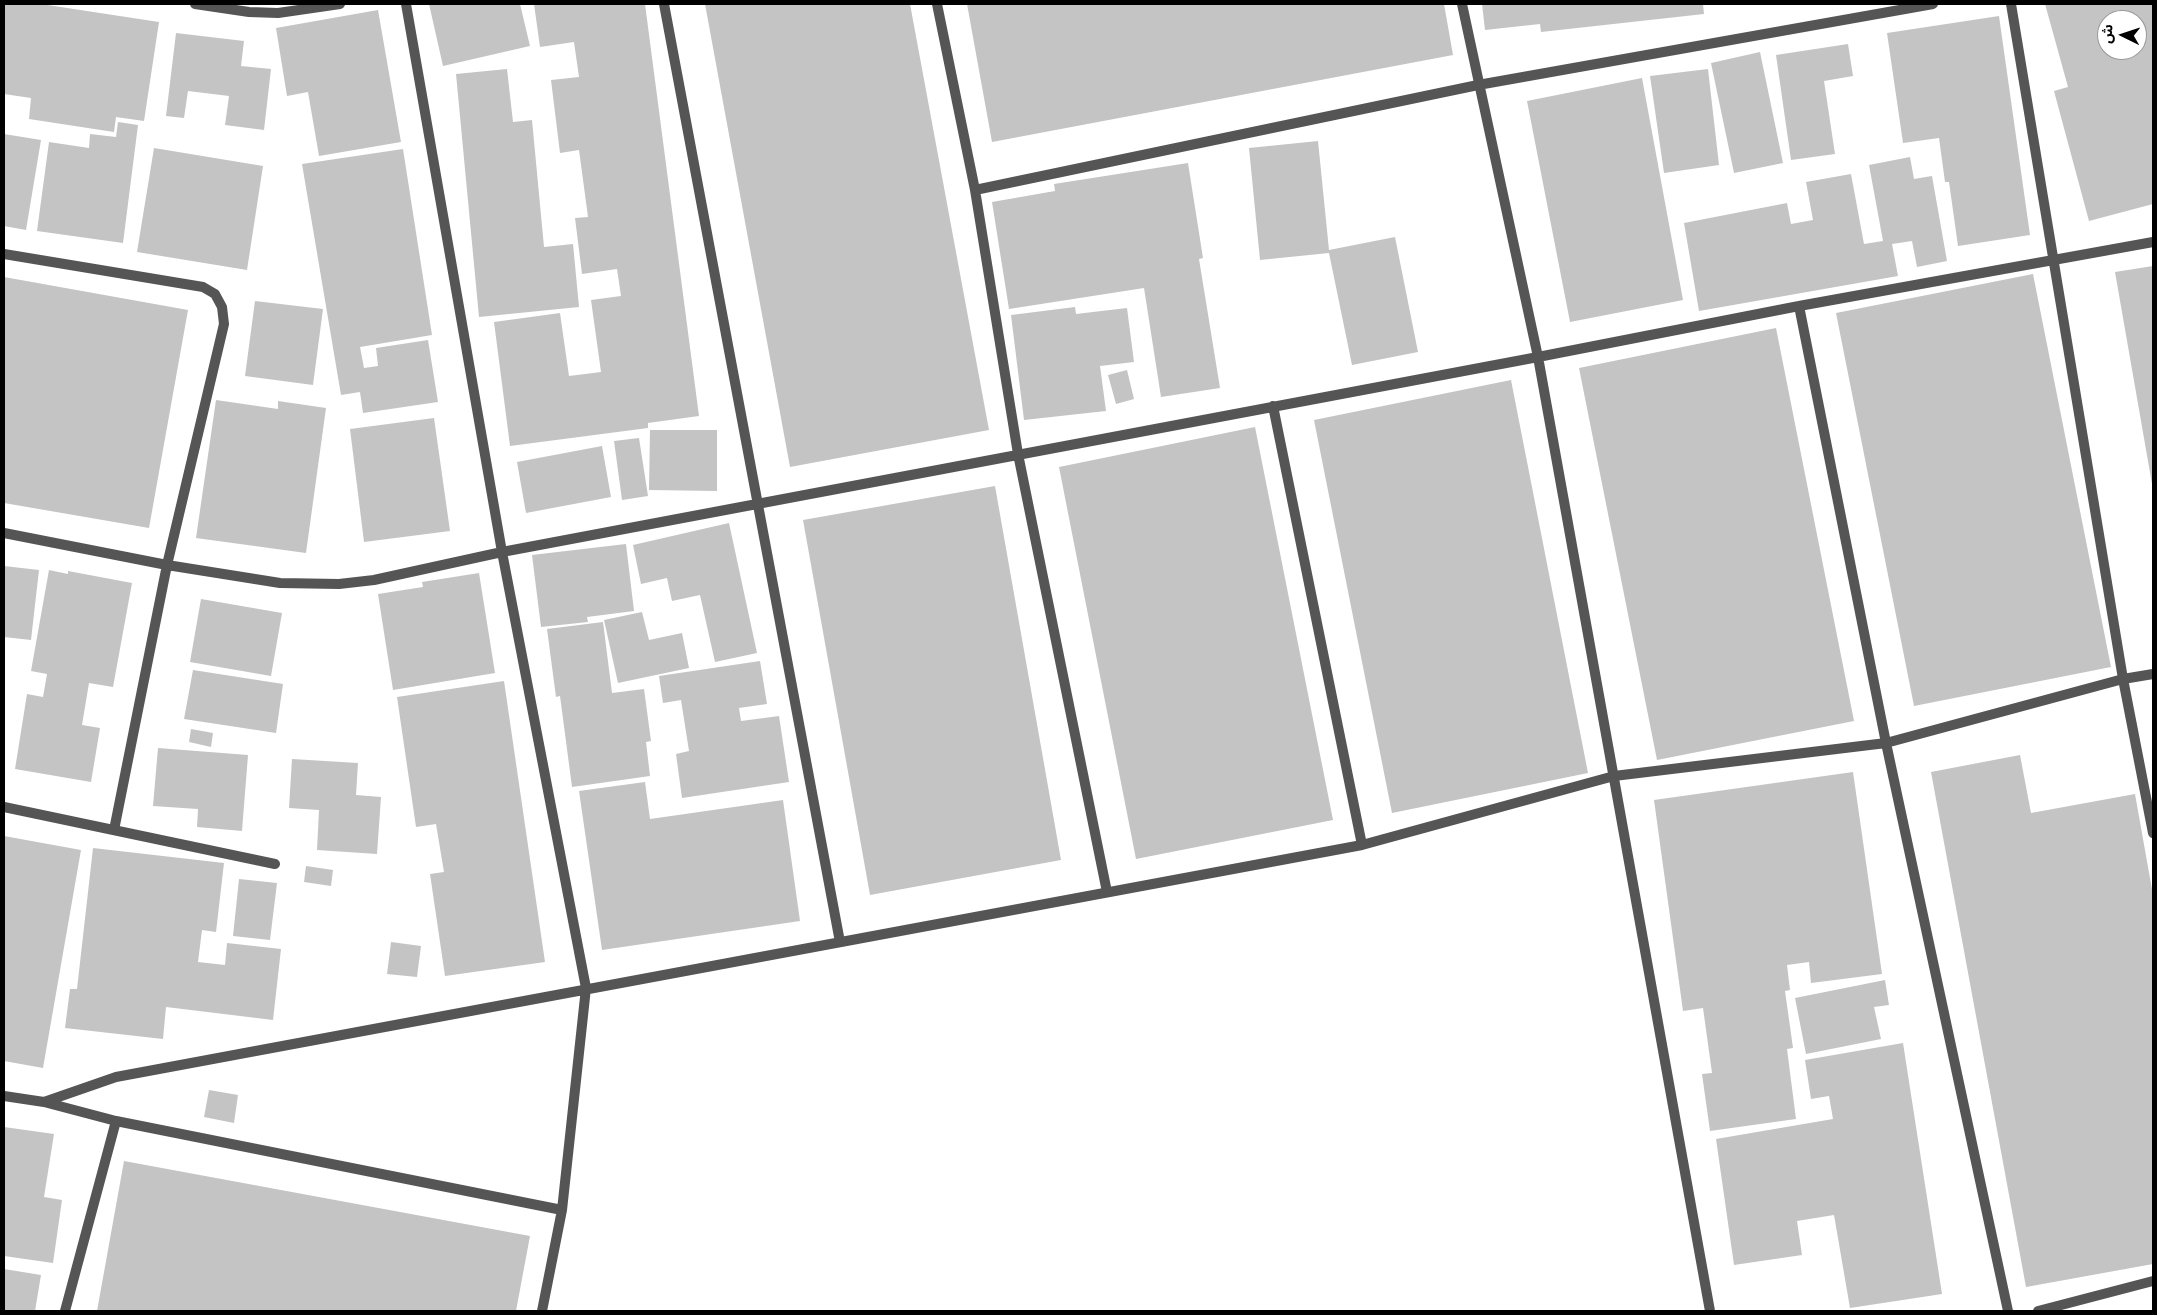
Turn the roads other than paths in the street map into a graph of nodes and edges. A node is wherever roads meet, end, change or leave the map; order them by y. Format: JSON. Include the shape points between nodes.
{"nodes":[{"id":1,"x":195,"y":4,"type":"edge"},
{"id":2,"x":340,"y":4,"type":"edge"},
{"id":3,"x":406,"y":4,"type":"edge"},
{"id":4,"x":664,"y":4,"type":"edge"},
{"id":5,"x":937,"y":4,"type":"edge"},
{"id":6,"x":1462,"y":4,"type":"edge"},
{"id":7,"x":1933,"y":4,"type":"edge"},
{"id":8,"x":2011,"y":4,"type":"edge"},
{"id":9,"x":1478,"y":85,"type":"junction"},
{"id":10,"x":975,"y":190,"type":"junction"},
{"id":11,"x":2153,"y":242,"type":"edge"},
{"id":12,"x":4,"y":254,"type":"edge"},
{"id":13,"x":2054,"y":260,"type":"junction"},
{"id":14,"x":1799,"y":306,"type":"junction"},
{"id":15,"x":1538,"y":357,"type":"junction"},
{"id":16,"x":1273,"y":406,"type":"junction"},
{"id":17,"x":1018,"y":454,"type":"junction"},
{"id":18,"x":757,"y":504,"type":"junction"},
{"id":19,"x":4,"y":533,"type":"edge"},
{"id":20,"x":502,"y":552,"type":"junction"},
{"id":21,"x":167,"y":566,"type":"junction"},
{"id":22,"x":2153,"y":674,"type":"edge"},
{"id":23,"x":2123,"y":679,"type":"junction"},
{"id":24,"x":1886,"y":743,"type":"junction"},
{"id":25,"x":1614,"y":776,"type":"junction"},
{"id":26,"x":4,"y":808,"type":"edge"},
{"id":27,"x":114,"y":830,"type":"junction"},
{"id":28,"x":2153,"y":833,"type":"edge"},
{"id":29,"x":1362,"y":845,"type":"junction"},
{"id":30,"x":275,"y":864,"type":"dead end"},
{"id":31,"x":1107,"y":892,"type":"junction"},
{"id":32,"x":840,"y":942,"type":"junction"},
{"id":33,"x":586,"y":988,"type":"junction"},
{"id":34,"x":4,"y":1096,"type":"edge"},
{"id":35,"x":44,"y":1102,"type":"junction"},
{"id":36,"x":116,"y":1121,"type":"junction"},
{"id":37,"x":562,"y":1210,"type":"junction"},
{"id":38,"x":2153,"y":1281,"type":"edge"},
{"id":39,"x":65,"y":1311,"type":"edge"},
{"id":40,"x":542,"y":1311,"type":"edge"},
{"id":41,"x":1710,"y":1311,"type":"edge"},
{"id":42,"x":2008,"y":1311,"type":"edge"},
{"id":43,"x":2038,"y":1311,"type":"edge"}],
"edges":[{"from":1,"to":2,"type":"street","via":[[278,13]]},
{"from":3,"to":20,"type":"street"},
{"from":4,"to":18,"type":"street"},
{"from":5,"to":10,"type":"street"},
{"from":6,"to":9,"type":"street"},
{"from":7,"to":9,"type":"street"},
{"from":8,"to":13,"type":"street"},
{"from":9,"to":10,"type":"street"},
{"from":9,"to":15,"type":"street"},
{"from":10,"to":17,"type":"street"},
{"from":11,"to":13,"type":"street"},
{"from":12,"to":21,"type":"street","via":[[203,287],[215,294],[222,306],[224,324]]},
{"from":13,"to":14,"type":"street"},
{"from":13,"to":23,"type":"street"},
{"from":14,"to":15,"type":"street"},
{"from":14,"to":24,"type":"street"},
{"from":15,"to":16,"type":"street"},
{"from":15,"to":25,"type":"street"},
{"from":16,"to":17,"type":"street"},
{"from":16,"to":29,"type":"street"},
{"from":17,"to":18,"type":"street"},
{"from":17,"to":31,"type":"street"},
{"from":18,"to":20,"type":"street"},
{"from":18,"to":32,"type":"street"},
{"from":19,"to":21,"type":"street"},
{"from":20,"to":21,"type":"street","via":[[374,580],[340,584],[280,583]]},
{"from":20,"to":33,"type":"street"},
{"from":21,"to":27,"type":"street"},
{"from":22,"to":23,"type":"street"},
{"from":23,"to":24,"type":"street"},
{"from":23,"to":28,"type":"street"},
{"from":24,"to":25,"type":"street"},
{"from":24,"to":42,"type":"street"},
{"from":25,"to":29,"type":"street"},
{"from":25,"to":41,"type":"street"},
{"from":26,"to":27,"type":"street"},
{"from":27,"to":30,"type":"street"},
{"from":29,"to":31,"type":"street"},
{"from":31,"to":32,"type":"street"},
{"from":32,"to":33,"type":"street"},
{"from":33,"to":35,"type":"street","via":[[116,1077]]},
{"from":33,"to":37,"type":"street"},
{"from":34,"to":35,"type":"street"},
{"from":35,"to":36,"type":"street"},
{"from":36,"to":37,"type":"street"},
{"from":36,"to":39,"type":"street"},
{"from":37,"to":40,"type":"street"},
{"from":38,"to":43,"type":"street"}]}
